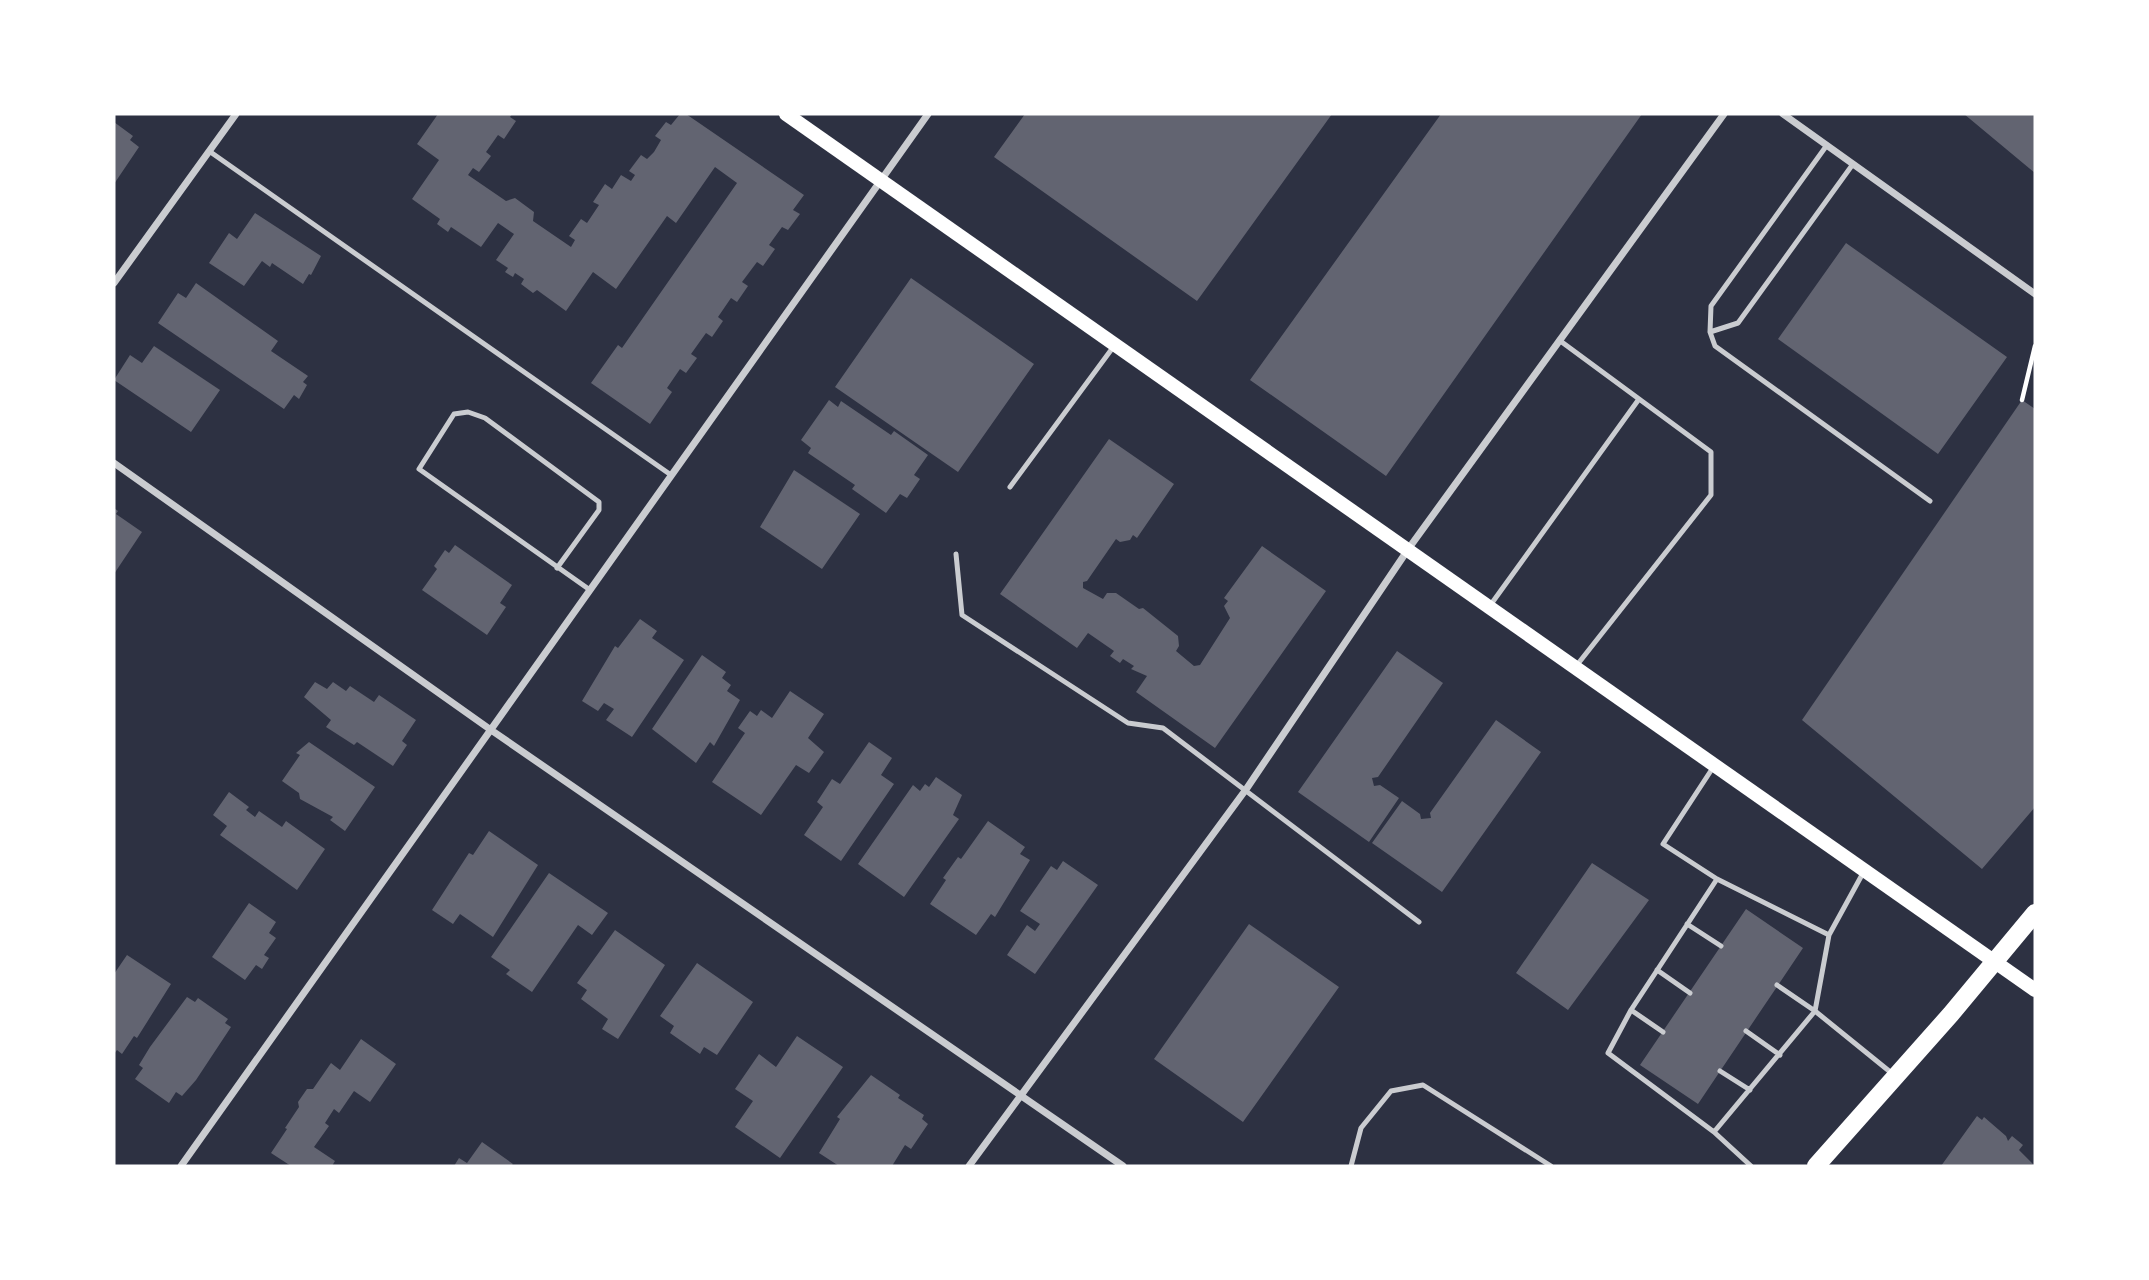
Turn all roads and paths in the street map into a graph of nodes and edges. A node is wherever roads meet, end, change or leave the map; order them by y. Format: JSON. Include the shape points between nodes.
{"nodes":[{"id":1,"x":236,"y":114,"type":"edge"},
{"id":2,"x":786,"y":114,"type":"edge"},
{"id":3,"x":928,"y":114,"type":"edge"},
{"id":4,"x":1724,"y":114,"type":"edge"},
{"id":5,"x":1783,"y":114,"type":"edge"},
{"id":6,"x":1827,"y":145,"type":"junction"},
{"id":7,"x":209,"y":151,"type":"junction"},
{"id":8,"x":1853,"y":164,"type":"junction"},
{"id":9,"x":881,"y":179,"type":"junction"},
{"id":10,"x":114,"y":283,"type":"edge"},
{"id":11,"x":2035,"y":293,"type":"edge"},
{"id":12,"x":1710,"y":332,"type":"junction"},
{"id":13,"x":1559,"y":340,"type":"junction"},
{"id":14,"x":1114,"y":346,"type":"junction"},
{"id":15,"x":2035,"y":346,"type":"edge"},
{"id":16,"x":1639,"y":399,"type":"junction"},
{"id":17,"x":2022,"y":400,"type":"dead end"},
{"id":18,"x":114,"y":463,"type":"edge"},
{"id":19,"x":671,"y":475,"type":"junction"},
{"id":20,"x":1010,"y":487,"type":"dead end"},
{"id":21,"x":1930,"y":501,"type":"dead end"},
{"id":22,"x":1409,"y":548,"type":"junction"},
{"id":23,"x":956,"y":554,"type":"dead end"},
{"id":24,"x":558,"y":568,"type":"junction"},
{"id":25,"x":590,"y":590,"type":"junction"},
{"id":26,"x":1489,"y":608,"type":"junction"},
{"id":27,"x":1574,"y":668,"type":"junction"},
{"id":28,"x":491,"y":730,"type":"junction"},
{"id":29,"x":1714,"y":766,"type":"junction"},
{"id":30,"x":1247,"y":788,"type":"junction"},
{"id":31,"x":1865,"y":870,"type":"junction"},
{"id":32,"x":1717,"y":879,"type":"junction"},
{"id":33,"x":2035,"y":913,"type":"edge"},
{"id":34,"x":1419,"y":922,"type":"dead end"},
{"id":35,"x":1687,"y":924,"type":"junction"},
{"id":36,"x":1829,"y":935,"type":"junction"},
{"id":37,"x":1721,"y":946,"type":"dead end"},
{"id":38,"x":1995,"y":961,"type":"junction"},
{"id":39,"x":1657,"y":970,"type":"junction"},
{"id":40,"x":1777,"y":985,"type":"dead end"},
{"id":41,"x":2035,"y":990,"type":"edge"},
{"id":42,"x":1690,"y":993,"type":"dead end"},
{"id":43,"x":1631,"y":1010,"type":"junction"},
{"id":44,"x":1815,"y":1011,"type":"junction"},
{"id":45,"x":1746,"y":1031,"type":"dead end"},
{"id":46,"x":1663,"y":1032,"type":"dead end"},
{"id":47,"x":1780,"y":1055,"type":"junction"},
{"id":48,"x":1720,"y":1071,"type":"dead end"},
{"id":49,"x":1896,"y":1077,"type":"junction"},
{"id":50,"x":1750,"y":1090,"type":"junction"},
{"id":51,"x":1021,"y":1095,"type":"junction"},
{"id":52,"x":1714,"y":1132,"type":"junction"},
{"id":53,"x":181,"y":1166,"type":"edge"},
{"id":54,"x":969,"y":1166,"type":"edge"},
{"id":55,"x":1123,"y":1166,"type":"edge"},
{"id":56,"x":1351,"y":1166,"type":"edge"},
{"id":57,"x":1551,"y":1166,"type":"edge"},
{"id":58,"x":1751,"y":1166,"type":"edge"},
{"id":59,"x":1816,"y":1166,"type":"edge"}],
"edges":[{"from":1,"to":7,"type":"street"},
{"from":2,"to":9,"type":"main road"},
{"from":3,"to":9,"type":"street"},
{"from":4,"to":13,"type":"street"},
{"from":5,"to":6,"type":"street"},
{"from":6,"to":8,"type":"street"},
{"from":6,"to":12,"type":"lane","via":[[1711,306]]},
{"from":7,"to":10,"type":"street"},
{"from":7,"to":19,"type":"lane"},
{"from":8,"to":11,"type":"street"},
{"from":8,"to":12,"type":"lane","via":[[1738,323]]},
{"from":9,"to":14,"type":"main road"},
{"from":9,"to":19,"type":"street"},
{"from":12,"to":21,"type":"lane","via":[[1715,346]]},
{"from":13,"to":16,"type":"lane"},
{"from":13,"to":22,"type":"street"},
{"from":14,"to":20,"type":"lane"},
{"from":14,"to":22,"type":"main road"},
{"from":15,"to":17,"type":"path"},
{"from":16,"to":26,"type":"lane"},
{"from":16,"to":27,"type":"lane","via":[[1711,452],[1711,495]]},
{"from":18,"to":28,"type":"street"},
{"from":19,"to":25,"type":"street"},
{"from":22,"to":26,"type":"main road"},
{"from":22,"to":30,"type":"street"},
{"from":23,"to":30,"type":"lane","via":[[962,615],[1128,723],[1163,728]]},
{"from":24,"to":24,"type":"lane","via":[[419,469],[454,414],[468,412],[485,418],[599,502],[599,510]]},
{"from":24,"to":25,"type":"lane"},
{"from":25,"to":28,"type":"street"},
{"from":26,"to":27,"type":"main road"},
{"from":27,"to":29,"type":"main road"},
{"from":28,"to":51,"type":"street"},
{"from":28,"to":53,"type":"street"},
{"from":29,"to":31,"type":"main road"},
{"from":29,"to":32,"type":"lane","via":[[1663,844]]},
{"from":30,"to":34,"type":"lane"},
{"from":30,"to":51,"type":"street"},
{"from":31,"to":36,"type":"lane"},
{"from":31,"to":38,"type":"main road"},
{"from":32,"to":35,"type":"lane"},
{"from":32,"to":36,"type":"lane"},
{"from":33,"to":38,"type":"main road"},
{"from":35,"to":37,"type":"lane"},
{"from":35,"to":39,"type":"lane"},
{"from":36,"to":44,"type":"lane"},
{"from":38,"to":41,"type":"main road"},
{"from":38,"to":49,"type":"main road"},
{"from":39,"to":42,"type":"lane"},
{"from":39,"to":43,"type":"lane"},
{"from":40,"to":44,"type":"lane"},
{"from":43,"to":46,"type":"lane"},
{"from":43,"to":52,"type":"lane","via":[[1608,1054]]},
{"from":44,"to":47,"type":"lane"},
{"from":44,"to":49,"type":"lane"},
{"from":45,"to":47,"type":"lane"},
{"from":47,"to":50,"type":"lane"},
{"from":48,"to":50,"type":"lane"},
{"from":49,"to":59,"type":"main road"},
{"from":50,"to":52,"type":"lane"},
{"from":51,"to":54,"type":"street"},
{"from":51,"to":55,"type":"street"},
{"from":52,"to":58,"type":"lane"},
{"from":56,"to":57,"type":"lane","via":[[1361,1128],[1391,1091],[1423,1085]]}]}
